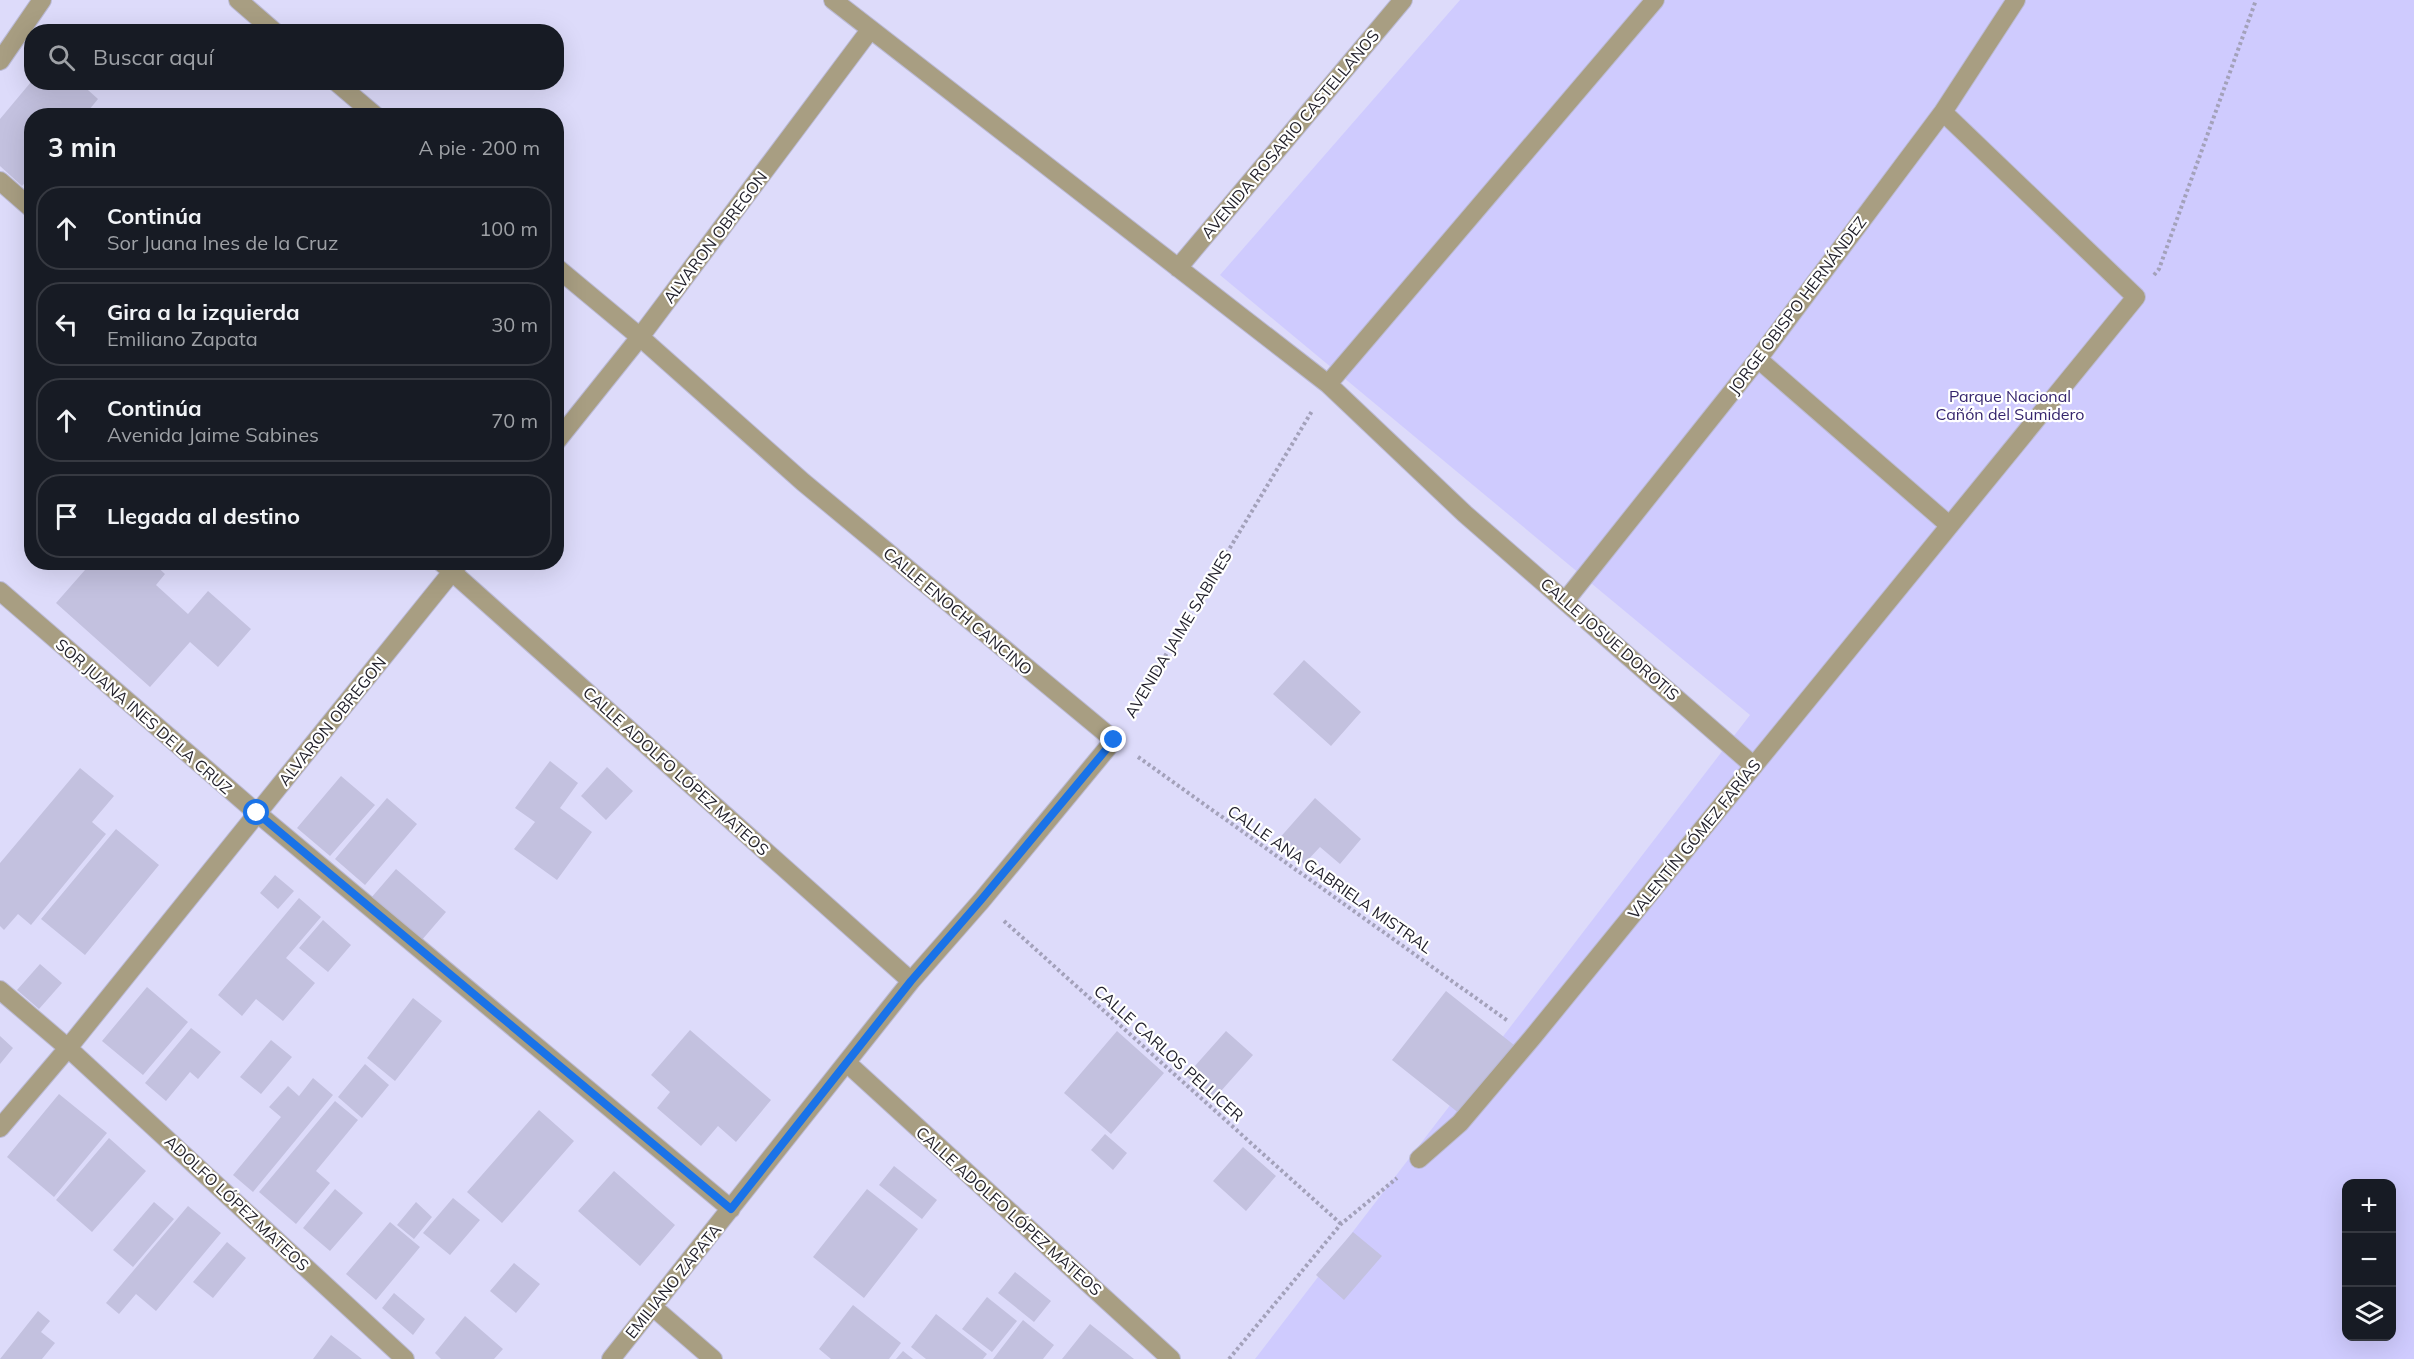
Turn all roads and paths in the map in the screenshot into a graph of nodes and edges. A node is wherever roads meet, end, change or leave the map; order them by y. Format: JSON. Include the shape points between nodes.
{"nodes":[{"id":1,"x":42,"y":0,"type":"edge"},
{"id":2,"x":238,"y":0,"type":"edge"},
{"id":3,"x":833,"y":0,"type":"edge"},
{"id":4,"x":1403,"y":0,"type":"edge"},
{"id":5,"x":1655,"y":0,"type":"edge"},
{"id":6,"x":2016,"y":0,"type":"edge"},
{"id":7,"x":2256,"y":0,"type":"edge"},
{"id":8,"x":25,"y":24,"type":"edge"},
{"id":9,"x":266,"y":24,"type":"edge"},
{"id":10,"x":24,"y":26,"type":"edge"},
{"id":11,"x":870,"y":30,"type":"junction"},
{"id":12,"x":0,"y":61,"type":"edge"},
{"id":13,"x":345,"y":90,"type":"edge"},
{"id":14,"x":367,"y":108,"type":"edge"},
{"id":15,"x":1943,"y":112,"type":"junction"},
{"id":16,"x":0,"y":181,"type":"edge"},
{"id":17,"x":24,"y":202,"type":"edge"},
{"id":18,"x":1178,"y":268,"type":"junction"},
{"id":19,"x":564,"y":274,"type":"edge"},
{"id":20,"x":2136,"y":297,"type":"junction"},
{"id":21,"x":640,"y":338,"type":"junction"},
{"id":22,"x":1758,"y":358,"type":"junction"},
{"id":23,"x":1328,"y":384,"type":"junction"},
{"id":24,"x":564,"y":432,"type":"edge"},
{"id":25,"x":1949,"y":525,"type":"junction"},
{"id":26,"x":448,"y":570,"type":"edge"},
{"id":27,"x":455,"y":570,"type":"edge"},
{"id":28,"x":0,"y":591,"type":"edge"},
{"id":29,"x":1566,"y":600,"type":"junction"},
{"id":30,"x":1114,"y":740,"type":"junction"},
{"id":31,"x":1754,"y":766,"type":"junction"},
{"id":32,"x":257,"y":813,"type":"junction"},
{"id":33,"x":981,"y":900,"type":"junction"},
{"id":34,"x":911,"y":981,"type":"junction"},
{"id":35,"x":0,"y":990,"type":"edge"},
{"id":36,"x":1532,"y":1038,"type":"junction"},
{"id":37,"x":68,"y":1048,"type":"junction"},
{"id":38,"x":847,"y":1063,"type":"junction"},
{"id":39,"x":0,"y":1128,"type":"edge"},
{"id":40,"x":1419,"y":1159,"type":"joint"},
{"id":41,"x":731,"y":1209,"type":"junction"},
{"id":42,"x":1341,"y":1224,"type":"junction"},
{"id":43,"x":653,"y":1307,"type":"junction"},
{"id":44,"x":405,"y":1359,"type":"edge"},
{"id":45,"x":611,"y":1359,"type":"edge"},
{"id":46,"x":713,"y":1359,"type":"edge"},
{"id":47,"x":1171,"y":1359,"type":"edge"},
{"id":48,"x":1229,"y":1359,"type":"edge"}],
"edges":[{"from":1,"to":8,"type":"street"},
{"from":2,"to":9,"type":"street"},
{"from":3,"to":11,"type":"street","name":"CALLE JOSUE DOROTIS"},
{"from":4,"to":18,"type":"street","name":"AVENIDA ROSARIO CASTELLANOS"},
{"from":5,"to":23,"type":"street"},
{"from":6,"to":15,"type":"street","name":"JORGE OBISPO HERNÁNDEZ"},
{"from":7,"to":20,"type":"path","via":[[2159,269]]},
{"from":10,"to":12,"type":"street"},
{"from":11,"to":18,"type":"street","name":"CALLE JOSUE DOROTIS"},
{"from":11,"to":21,"type":"street","name":"ALVARON OBREGON"},
{"from":13,"to":14,"type":"street"},
{"from":15,"to":20,"type":"street"},
{"from":15,"to":22,"type":"street","name":"JORGE OBISPO HERNÁNDEZ"},
{"from":16,"to":17,"type":"street"},
{"from":18,"to":23,"type":"street","name":"CALLE JOSUE DOROTIS"},
{"from":19,"to":21,"type":"street","name":"CALLE ENOCH CANCINO"},
{"from":20,"to":25,"type":"street","name":"VALENTÍN GÓMEZ FARÍAS"},
{"from":21,"to":24,"type":"street","name":"ALVARON OBREGON"},
{"from":21,"to":30,"type":"street","name":"CALLE ENOCH CANCINO","via":[[803,482]]},
{"from":22,"to":25,"type":"street"},
{"from":22,"to":29,"type":"street","name":"JORGE OBISPO HERNÁNDEZ"},
{"from":23,"to":29,"type":"street","name":"CALLE JOSUE DOROTIS","via":[[1465,514]]},
{"from":23,"to":30,"type":"path","name":"AVENIDA JAIME SABINES"},
{"from":25,"to":31,"type":"street","name":"VALENTÍN GÓMEZ FARÍAS"},
{"from":26,"to":32,"type":"street","name":"ALVARON OBREGON"},
{"from":27,"to":34,"type":"street","name":"CALLE ADOLFO LÓPEZ MATEOS"},
{"from":28,"to":32,"type":"street","name":"SOR JUANA INES DE LA CRUZ"},
{"from":29,"to":31,"type":"street","name":"CALLE JOSUE DOROTIS"},
{"from":30,"to":33,"type":"street"},
{"from":30,"to":36,"type":"path","name":"CALLE ANA GABRIELA MISTRAL"},
{"from":31,"to":36,"type":"street","name":"VALENTÍN GÓMEZ FARÍAS"},
{"from":32,"to":37,"type":"street","name":"ALVARON OBREGON"},
{"from":32,"to":41,"type":"street","name":"SOR JUANA INES DE LA CRUZ"},
{"from":33,"to":34,"type":"street"},
{"from":33,"to":42,"type":"path","name":"CALLE CARLOS PELLICER"},
{"from":34,"to":38,"type":"street"},
{"from":35,"to":37,"type":"street"},
{"from":36,"to":40,"type":"street","name":"VALENTÍN GÓMEZ FARÍAS","via":[[1460,1123]]},
{"from":37,"to":39,"type":"street","name":"ALVARON OBREGON"},
{"from":37,"to":44,"type":"street","name":"ADOLFO LÓPEZ MATEOS"},
{"from":38,"to":41,"type":"street","name":"EMILIANO ZAPATA"},
{"from":38,"to":47,"type":"street","name":"CALLE ADOLFO LÓPEZ MATEOS"},
{"from":40,"to":42,"type":"path"},
{"from":41,"to":43,"type":"street","name":"EMILIANO ZAPATA"},
{"from":42,"to":48,"type":"path"},
{"from":43,"to":45,"type":"street","name":"EMILIANO ZAPATA"},
{"from":43,"to":46,"type":"street"}]}
